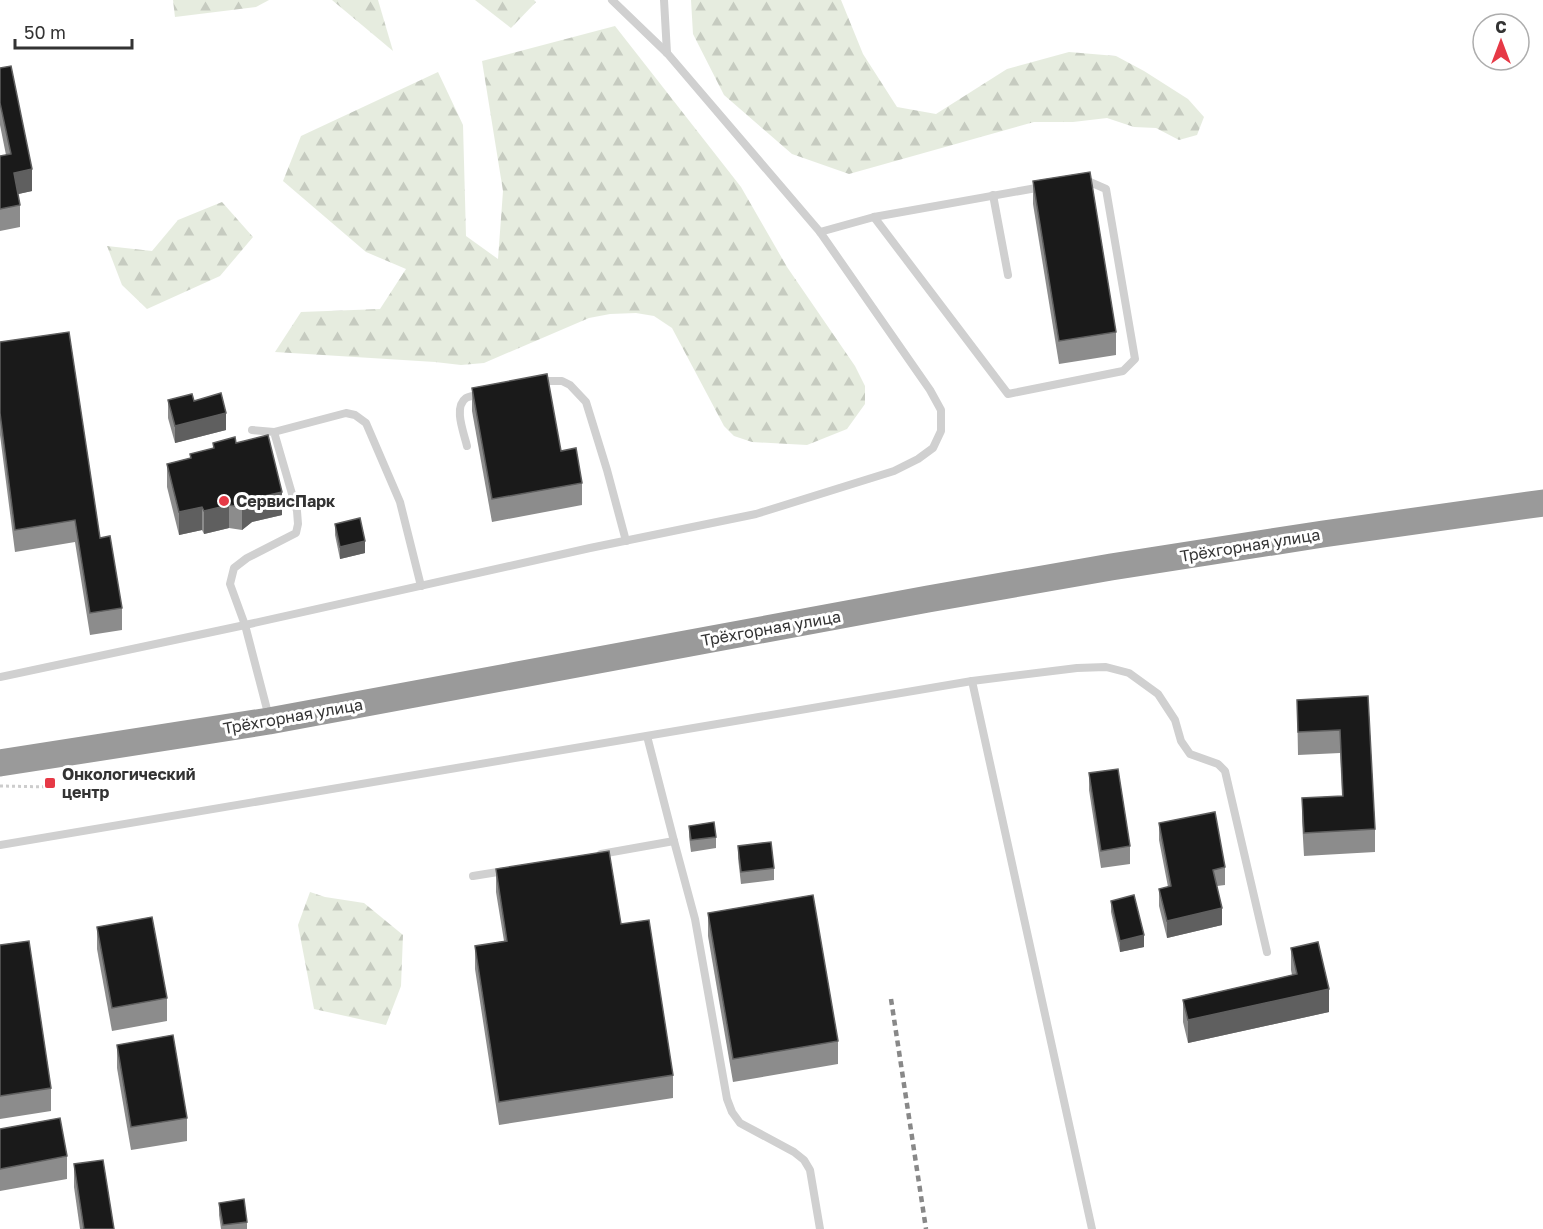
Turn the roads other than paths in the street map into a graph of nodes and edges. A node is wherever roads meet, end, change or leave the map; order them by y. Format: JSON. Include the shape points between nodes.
{"nodes":[{"id":1,"x":612,"y":0,"type":"edge"},
{"id":2,"x":664,"y":0,"type":"edge"},
{"id":3,"x":667,"y":53,"type":"junction"},
{"id":4,"x":1072,"y":181,"type":"edge"},
{"id":5,"x":1049,"y":185,"type":"edge"},
{"id":6,"x":993,"y":195,"type":"junction"},
{"id":7,"x":874,"y":217,"type":"junction"},
{"id":8,"x":820,"y":232,"type":"junction"},
{"id":9,"x":1008,"y":276,"type":"dead end"},
{"id":10,"x":526,"y":385,"type":"edge"},
{"id":11,"x":491,"y":392,"type":"edge"},
{"id":12,"x":252,"y":430,"type":"dead end"},
{"id":13,"x":274,"y":432,"type":"junction"},
{"id":14,"x":467,"y":446,"type":"dead end"},
{"id":15,"x":1543,"y":503,"type":"edge"},
{"id":16,"x":626,"y":541,"type":"junction"},
{"id":17,"x":421,"y":586,"type":"junction"},
{"id":18,"x":245,"y":625,"type":"junction"},
{"id":19,"x":0,"y":677,"type":"edge"},
{"id":20,"x":972,"y":681,"type":"junction"},
{"id":21,"x":269,"y":720,"type":"junction"},
{"id":22,"x":647,"y":736,"type":"junction"},
{"id":23,"x":0,"y":763,"type":"edge"},
{"id":24,"x":674,"y":841,"type":"junction"},
{"id":25,"x":0,"y":845,"type":"edge"},
{"id":26,"x":595,"y":855,"type":"edge"},
{"id":27,"x":517,"y":868,"type":"edge"},
{"id":28,"x":472,"y":876,"type":"dead end"},
{"id":29,"x":1267,"y":952,"type":"dead end"},
{"id":30,"x":820,"y":1229,"type":"edge"},
{"id":31,"x":1092,"y":1229,"type":"edge"}],
"edges":[{"from":1,"to":3,"type":"lane"},
{"from":2,"to":3,"type":"lane"},
{"from":3,"to":8,"type":"lane"},
{"from":4,"to":7,"type":"lane","via":[[1083,179],[1106,189],[1136,359],[1123,371],[1008,394]]},
{"from":5,"to":6,"type":"lane"},
{"from":6,"to":7,"type":"lane"},
{"from":6,"to":9,"type":"lane"},
{"from":7,"to":8,"type":"lane"},
{"from":8,"to":16,"type":"lane","via":[[930,390],[940,411],[940,430],[933,448],[894,471],[756,514]]},
{"from":10,"to":16,"type":"lane","via":[[562,381],[586,402]]},
{"from":11,"to":14,"type":"lane","via":[[467,397],[460,404]]},
{"from":12,"to":13,"type":"lane"},
{"from":13,"to":17,"type":"lane","via":[[346,412],[366,423],[400,502]]},
{"from":13,"to":18,"type":"lane","via":[[298,524],[296,533],[234,568],[230,584]]},
{"from":15,"to":21,"type":"highway","name":"Трёхгорная улица","via":[[1111,567]]},
{"from":16,"to":17,"type":"lane"},
{"from":17,"to":18,"type":"lane"},
{"from":18,"to":19,"type":"lane"},
{"from":18,"to":21,"type":"lane"},
{"from":20,"to":22,"type":"lane"},
{"from":20,"to":29,"type":"lane","via":[[1106,668],[1129,674],[1158,694],[1190,754],[1218,764],[1225,771]]},
{"from":20,"to":31,"type":"lane"},
{"from":21,"to":23,"type":"highway","name":"Трёхгорная улица"},
{"from":22,"to":24,"type":"lane"},
{"from":22,"to":25,"type":"lane"},
{"from":24,"to":26,"type":"lane"},
{"from":24,"to":30,"type":"lane","via":[[695,919],[724,1089],[732,1112],[740,1123],[804,1160],[810,1170]]},
{"from":27,"to":28,"type":"lane"}]}
